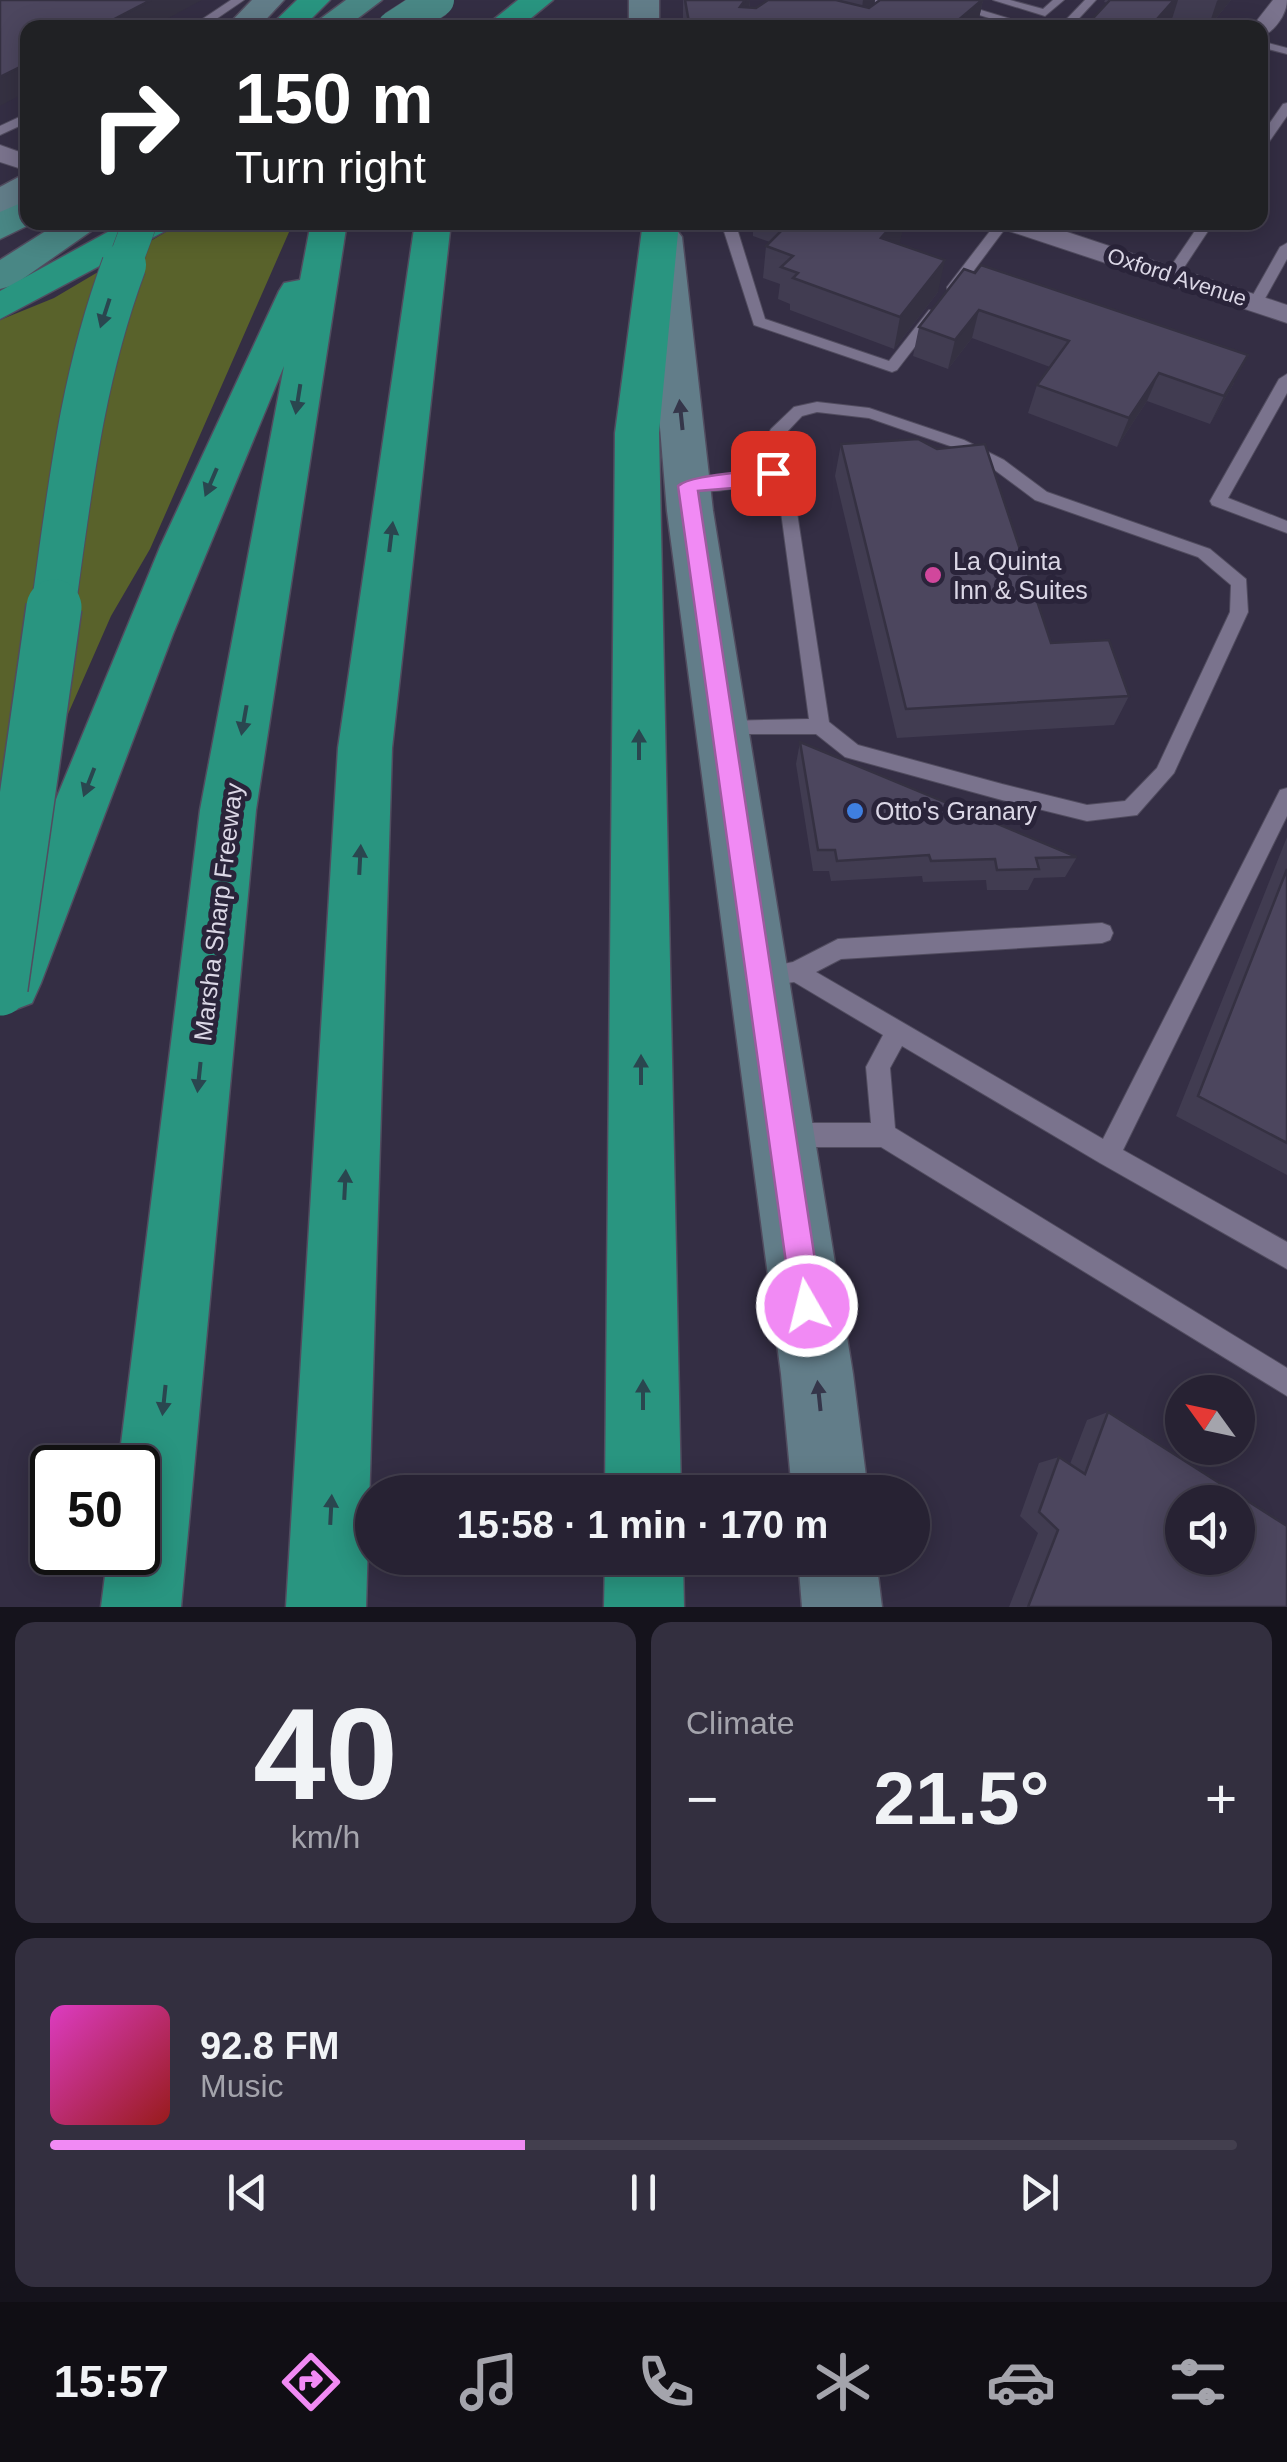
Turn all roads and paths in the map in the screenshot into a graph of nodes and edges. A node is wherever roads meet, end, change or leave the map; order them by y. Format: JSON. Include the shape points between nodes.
{"nodes":[{"id":1,"x":240,"y":0,"type":"edge"},
{"id":2,"x":270,"y":0,"type":"edge"},
{"id":3,"x":314,"y":0,"type":"edge"},
{"id":4,"x":437,"y":0,"type":"edge"},
{"id":5,"x":538,"y":0,"type":"edge"},
{"id":6,"x":875,"y":0,"type":"edge"},
{"id":7,"x":935,"y":0,"type":"edge"},
{"id":8,"x":998,"y":0,"type":"edge"},
{"id":9,"x":1063,"y":0,"type":"edge"},
{"id":10,"x":1284,"y":0,"type":"edge"},
{"id":11,"x":918,"y":1,"type":"edge"},
{"id":12,"x":364,"y":2,"type":"edge"},
{"id":13,"x":904,"y":2,"type":"edge"},
{"id":14,"x":1088,"y":2,"type":"edge"},
{"id":15,"x":888,"y":4,"type":"junction"},
{"id":16,"x":207,"y":20,"type":"edge"},
{"id":17,"x":249,"y":20,"type":"edge"},
{"id":18,"x":292,"y":20,"type":"edge"},
{"id":19,"x":335,"y":20,"type":"edge"},
{"id":20,"x":407,"y":20,"type":"edge"},
{"id":21,"x":509,"y":20,"type":"edge"},
{"id":22,"x":867,"y":20,"type":"edge"},
{"id":23,"x":1006,"y":20,"type":"edge"},
{"id":24,"x":1268,"y":20,"type":"edge"},
{"id":25,"x":1287,"y":107,"type":"edge"},
{"id":26,"x":1268,"y":134,"type":"edge"},
{"id":27,"x":20,"y":189,"type":"edge"},
{"id":28,"x":0,"y":205,"type":"edge"},
{"id":29,"x":73,"y":230,"type":"edge"},
{"id":30,"x":137,"y":230,"type":"edge"},
{"id":31,"x":140,"y":230,"type":"edge"},
{"id":32,"x":326,"y":230,"type":"edge"},
{"id":33,"x":327,"y":230,"type":"edge"},
{"id":34,"x":431,"y":230,"type":"edge"},
{"id":35,"x":660,"y":230,"type":"edge"},
{"id":36,"x":662,"y":230,"type":"edge"},
{"id":37,"x":730,"y":230,"type":"edge"},
{"id":38,"x":1001,"y":230,"type":"edge"},
{"id":39,"x":1032,"y":230,"type":"edge"},
{"id":40,"x":1103,"y":230,"type":"edge"},
{"id":41,"x":1203,"y":230,"type":"edge"},
{"id":42,"x":1287,"y":247,"type":"edge"},
{"id":43,"x":1088,"y":248,"type":"junction"},
{"id":44,"x":1172,"y":275,"type":"junction"},
{"id":45,"x":0,"y":277,"type":"edge"},
{"id":46,"x":1256,"y":302,"type":"junction"},
{"id":47,"x":0,"y":307,"type":"edge"},
{"id":48,"x":1287,"y":314,"type":"edge"},
{"id":49,"x":1287,"y":380,"type":"edge"},
{"id":50,"x":782,"y":461,"type":"junction"},
{"id":51,"x":688,"y":486,"type":"junction"},
{"id":52,"x":1287,"y":527,"type":"edge"},
{"id":53,"x":820,"y":726,"type":"junction"},
{"id":54,"x":722,"y":729,"type":"junction"},
{"id":55,"x":1287,"y":796,"type":"edge"},
{"id":56,"x":1102,"y":933,"type":"dead end"},
{"id":57,"x":777,"y":975,"type":"junction"},
{"id":58,"x":0,"y":988,"type":"edge"},
{"id":59,"x":0,"y":1012,"type":"edge"},
{"id":60,"x":897,"y":1033,"type":"junction"},
{"id":61,"x":782,"y":1135,"type":"junction"},
{"id":62,"x":884,"y":1136,"type":"junction"},
{"id":63,"x":1108,"y":1155,"type":"junction"},
{"id":64,"x":1287,"y":1256,"type":"edge"},
{"id":65,"x":1287,"y":1383,"type":"edge"},
{"id":66,"x":643,"y":1475,"type":"edge"},
{"id":67,"x":828,"y":1475,"type":"edge"},
{"id":68,"x":644,"y":1575,"type":"edge"},
{"id":69,"x":838,"y":1575,"type":"edge"},
{"id":70,"x":141,"y":1607,"type":"edge"},
{"id":71,"x":326,"y":1607,"type":"edge"},
{"id":72,"x":644,"y":1607,"type":"edge"},
{"id":73,"x":842,"y":1607,"type":"edge"}],
"edges":[{"from":1,"to":16,"type":"lane"},
{"from":2,"to":17,"type":"main road"},
{"from":3,"to":18,"type":"highway"},
{"from":4,"to":20,"type":"main road","bridge":true},
{"from":5,"to":21,"type":"highway"},
{"from":6,"to":15,"type":"lane"},
{"from":7,"to":11,"type":"lane"},
{"from":7,"to":23,"type":"lane"},
{"from":8,"to":9,"type":"lane","via":[[1045,13]]},
{"from":9,"to":14,"type":"lane"},
{"from":10,"to":24,"type":"street"},
{"from":12,"to":19,"type":"main road"},
{"from":13,"to":15,"type":"lane"},
{"from":15,"to":22,"type":"lane"},
{"from":25,"to":26,"type":"lane"},
{"from":27,"to":28,"type":"main road"},
{"from":29,"to":45,"type":"main road"},
{"from":30,"to":58,"type":"highway","one_way":true,"bridge":true,"via":[[97,338],[80,421]]},
{"from":31,"to":47,"type":"highway"},
{"from":32,"to":59,"type":"highway","one_way":true,"via":[[142,647]]},
{"from":33,"to":70,"type":"highway","name":"Marsha Sharp Freeway","one_way":true,"via":[[228,810]]},
{"from":71,"to":34,"type":"highway","one_way":true,"via":[[365,748]]},
{"from":66,"to":35,"type":"highway","one_way":true,"via":[[637,433]]},
{"from":51,"to":36,"type":"main road","one_way":true},
{"from":37,"to":38,"type":"lane","via":[[759,322],[892,366]]},
{"from":39,"to":43,"type":"street","name":"Oxford Avenue"},
{"from":40,"to":43,"type":"street"},
{"from":41,"to":44,"type":"lane"},
{"from":42,"to":46,"type":"lane"},
{"from":43,"to":44,"type":"street","name":"Oxford Avenue"},
{"from":44,"to":46,"type":"street","name":"Oxford Avenue"},
{"from":46,"to":48,"type":"street","name":"Oxford Avenue"},
{"from":49,"to":52,"type":"lane","via":[[1218,501]]},
{"from":50,"to":51,"type":"lane","via":[[773,473],[746,481]]},
{"from":50,"to":53,"type":"lane"},
{"from":50,"to":53,"type":"lane","via":[[778,434],[800,411],[835,406],[886,418],[997,463],[1041,496],[1204,553],[1240,582],[1239,612],[1164,773],[1130,809],[1087,813],[1002,792],[852,751]]},
{"from":51,"to":54,"type":"main road"},
{"from":53,"to":54,"type":"lane"},
{"from":54,"to":57,"type":"main road"},
{"from":55,"to":63,"type":"lane"},
{"from":56,"to":57,"type":"lane","via":[[838,949]]},
{"from":57,"to":60,"type":"lane"},
{"from":57,"to":61,"type":"main road"},
{"from":60,"to":62,"type":"lane","via":[[878,1067]]},
{"from":60,"to":63,"type":"lane"},
{"from":61,"to":62,"type":"lane"},
{"from":67,"to":61,"type":"main road","one_way":true},
{"from":62,"to":65,"type":"lane"},
{"from":63,"to":64,"type":"lane"},
{"from":68,"to":72,"type":"highway"},
{"from":69,"to":73,"type":"main road"}]}
